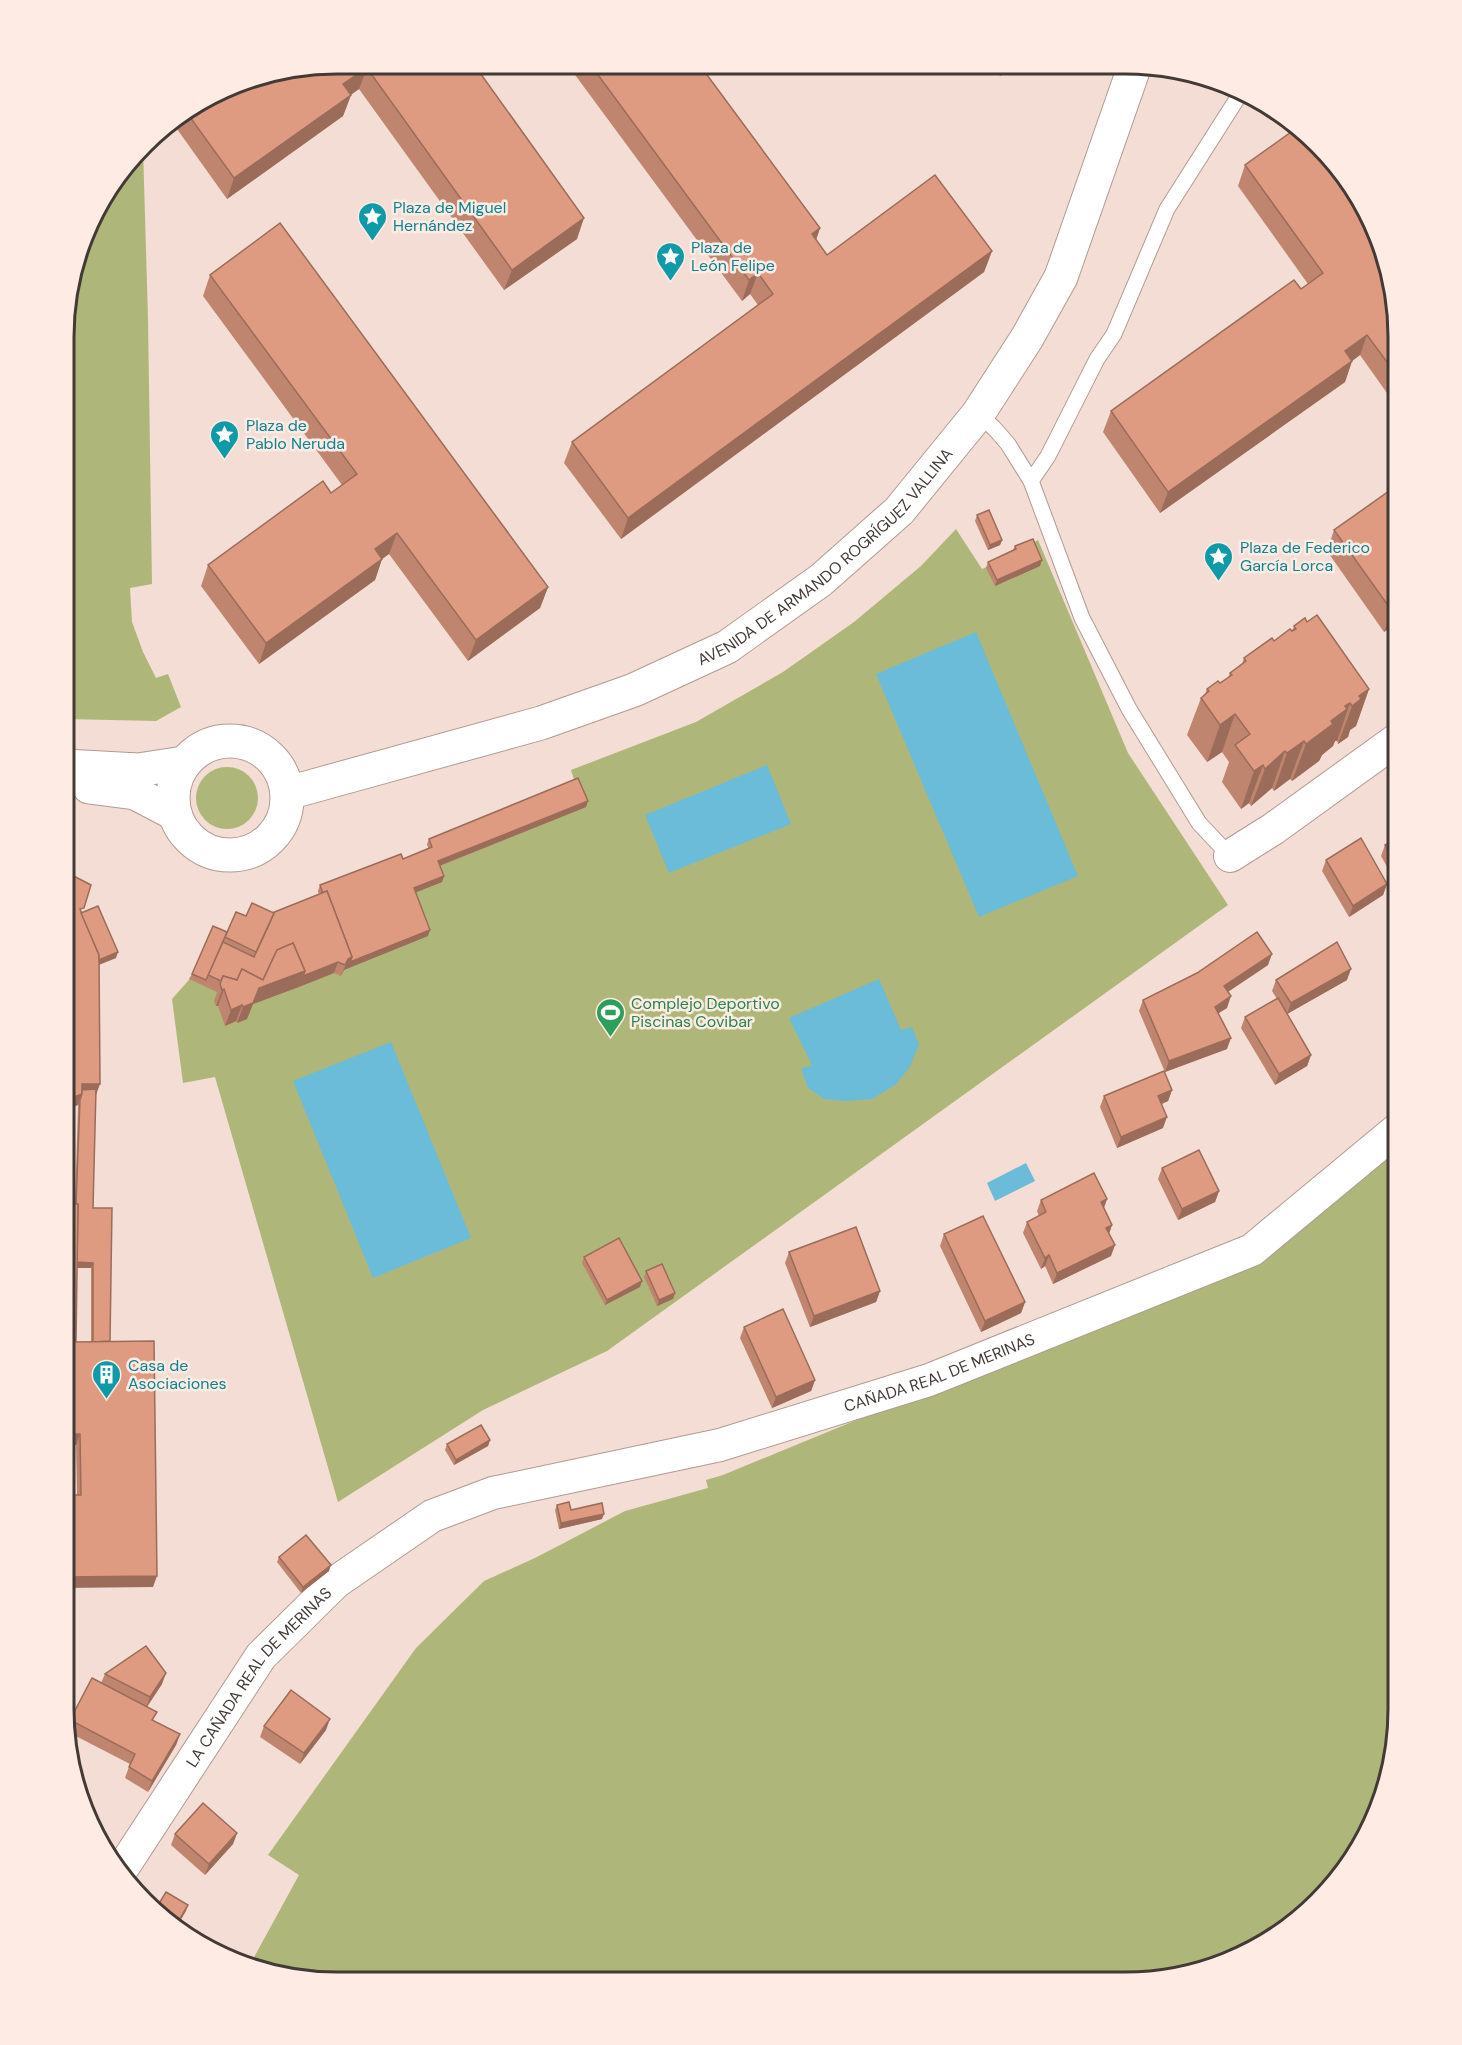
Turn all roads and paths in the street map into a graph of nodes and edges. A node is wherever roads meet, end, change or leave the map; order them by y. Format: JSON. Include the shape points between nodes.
{"nodes":[{"id":1,"x":1133,"y":74,"type":"edge"},
{"id":2,"x":1237,"y":99,"type":"edge"},
{"id":3,"x":978,"y":414,"type":"junction"},
{"id":4,"x":1031,"y":481,"type":"junction"},
{"id":5,"x":1388,"y":746,"type":"edge"},
{"id":6,"x":184,"y":763,"type":"junction"},
{"id":7,"x":74,"y":766,"type":"edge"},
{"id":8,"x":74,"y":784,"type":"edge"},
{"id":9,"x":288,"y":793,"type":"junction"},
{"id":10,"x":175,"y":814,"type":"junction"},
{"id":11,"x":1230,"y":856,"type":"joint"},
{"id":12,"x":1388,"y":1137,"type":"edge"},
{"id":13,"x":432,"y":1516,"type":"joint"},
{"id":14,"x":125,"y":1865,"type":"edge"}],
"edges":[{"from":1,"to":3,"type":"street","name":"AVENIDA DE ARMANDO ROGRÍGUEZ VALLINA","via":[[1060,277],[1027,338]]},
{"from":2,"to":4,"type":"lane","via":[[1167,209],[1114,334]]},
{"from":3,"to":4,"type":"lane","via":[[1008,444]]},
{"from":3,"to":9,"type":"street","name":"AVENIDA DE ARMANDO ROGRÍGUEZ VALLINA","via":[[899,512],[820,580],[727,647],[634,690],[541,723]]},
{"from":4,"to":11,"type":"lane","via":[[1082,618],[1129,709],[1198,823]]},
{"from":5,"to":11,"type":"street"},
{"from":6,"to":7,"type":"street","via":[[138,770]]},
{"from":6,"to":9,"type":"street","via":[[204,746],[231,740],[258,747],[279,767]]},
{"from":6,"to":10,"type":"street","via":[[175,779]]},
{"from":8,"to":10,"type":"street","via":[[135,793]]},
{"from":9,"to":10,"type":"street","via":[[285,817],[273,838],[253,851],[229,856],[206,850],[186,835]]},
{"from":12,"to":13,"type":"street","name":"CAÑADA REAL DE MERINAS","via":[[1252,1250],[929,1380],[720,1445],[493,1493]]},
{"from":13,"to":14,"type":"street","name":"LA CAÑADA REAL DE MERINAS","via":[[336,1582],[261,1656]]}]}
